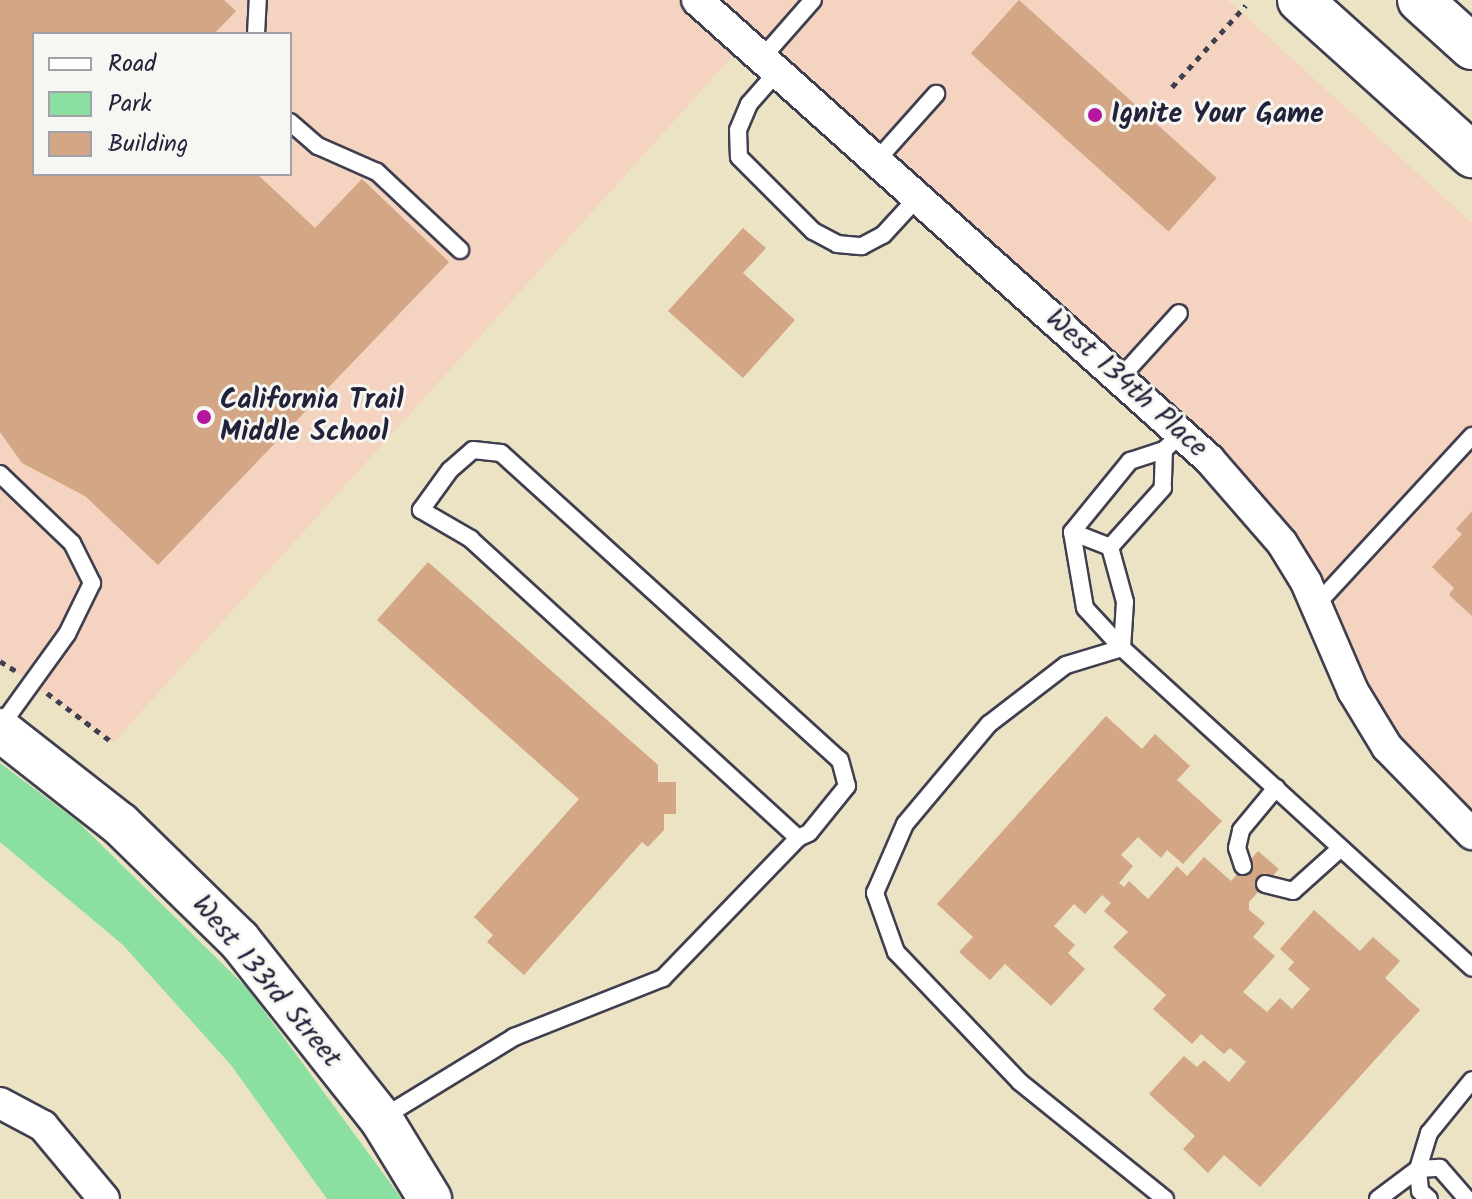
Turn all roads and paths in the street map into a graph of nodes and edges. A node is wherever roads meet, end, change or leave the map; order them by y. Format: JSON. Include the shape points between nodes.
{"nodes":[{"id":1,"x":258,"y":0,"type":"edge"},
{"id":2,"x":697,"y":0,"type":"edge"},
{"id":3,"x":813,"y":0,"type":"edge"},
{"id":4,"x":1300,"y":0,"type":"edge"},
{"id":5,"x":1420,"y":0,"type":"edge"},
{"id":6,"x":1246,"y":5,"type":"dead end"},
{"id":7,"x":256,"y":32,"type":"edge"},
{"id":8,"x":1472,"y":47,"type":"edge"},
{"id":9,"x":770,"y":64,"type":"junction"},
{"id":10,"x":1172,"y":87,"type":"dead end"},
{"id":11,"x":936,"y":94,"type":"dead end"},
{"id":12,"x":292,"y":124,"type":"edge"},
{"id":13,"x":1472,"y":155,"type":"edge"},
{"id":14,"x":877,"y":160,"type":"junction"},
{"id":15,"x":918,"y":197,"type":"junction"},
{"id":16,"x":460,"y":250,"type":"dead end"},
{"id":17,"x":1179,"y":313,"type":"dead end"},
{"id":18,"x":1121,"y":377,"type":"junction"},
{"id":19,"x":1472,"y":436,"type":"edge"},
{"id":20,"x":1173,"y":442,"type":"junction"},
{"id":21,"x":0,"y":474,"type":"edge"},
{"id":22,"x":1072,"y":532,"type":"junction"},
{"id":23,"x":1110,"y":547,"type":"junction"},
{"id":24,"x":1316,"y":605,"type":"junction"},
{"id":25,"x":1122,"y":648,"type":"junction"},
{"id":26,"x":0,"y":661,"type":"edge"},
{"id":27,"x":32,"y":682,"type":"junction"},
{"id":28,"x":0,"y":728,"type":"edge"},
{"id":29,"x":113,"y":743,"type":"dead end"},
{"id":30,"x":1276,"y":788,"type":"junction"},
{"id":31,"x":1472,"y":834,"type":"edge"},
{"id":32,"x":798,"y":838,"type":"junction"},
{"id":33,"x":1341,"y":848,"type":"junction"},
{"id":34,"x":1243,"y":866,"type":"dead end"},
{"id":35,"x":1265,"y":884,"type":"dead end"},
{"id":36,"x":1472,"y":968,"type":"edge"},
{"id":37,"x":1472,"y":1080,"type":"edge"},
{"id":38,"x":0,"y":1103,"type":"edge"},
{"id":39,"x":381,"y":1119,"type":"junction"},
{"id":40,"x":1418,"y":1169,"type":"junction"},
{"id":41,"x":104,"y":1199,"type":"edge"},
{"id":42,"x":430,"y":1199,"type":"edge"},
{"id":43,"x":1165,"y":1199,"type":"edge"},
{"id":44,"x":1378,"y":1199,"type":"edge"},
{"id":45,"x":1429,"y":1199,"type":"edge"},
{"id":46,"x":1467,"y":1199,"type":"edge"}],
"edges":[{"from":1,"to":7,"type":"lane"},
{"from":2,"to":9,"type":"street","name":"West 134th Place"},
{"from":3,"to":9,"type":"lane"},
{"from":4,"to":13,"type":"main road"},
{"from":5,"to":8,"type":"main road"},
{"from":6,"to":10,"type":"path"},
{"from":9,"to":14,"type":"street","name":"West 134th Place"},
{"from":9,"to":15,"type":"lane","via":[[738,130],[739,157],[813,231],[837,244],[862,246],[883,235]]},
{"from":11,"to":14,"type":"lane"},
{"from":12,"to":16,"type":"lane","via":[[318,146],[377,172]]},
{"from":14,"to":15,"type":"street","name":"West 134th Place"},
{"from":15,"to":18,"type":"street","name":"West 134th Place"},
{"from":17,"to":18,"type":"lane"},
{"from":18,"to":20,"type":"street","name":"West 134th Place"},
{"from":19,"to":24,"type":"lane"},
{"from":20,"to":22,"type":"lane","via":[[1130,461]]},
{"from":20,"to":23,"type":"lane","via":[[1163,488]]},
{"from":20,"to":24,"type":"street","name":"West 134th Place","via":[[1282,543]]},
{"from":21,"to":27,"type":"lane","via":[[72,543],[92,583],[67,634]]},
{"from":22,"to":23,"type":"lane"},
{"from":22,"to":25,"type":"lane","via":[[1085,608]]},
{"from":23,"to":25,"type":"lane","via":[[1125,602]]},
{"from":24,"to":31,"type":"street","name":"West 134th Place","via":[[1353,691],[1387,747]]},
{"from":25,"to":30,"type":"lane"},
{"from":25,"to":43,"type":"lane","via":[[1066,665],[989,724],[905,824],[875,893],[896,952],[1020,1082]]},
{"from":26,"to":27,"type":"path"},
{"from":27,"to":28,"type":"lane"},
{"from":27,"to":29,"type":"path"},
{"from":28,"to":39,"type":"street","name":"West 133rd Street","via":[[120,824],[239,940]]},
{"from":30,"to":33,"type":"lane"},
{"from":30,"to":34,"type":"lane","via":[[1241,830],[1237,848]]},
{"from":32,"to":32,"type":"lane","via":[[471,539],[421,510],[450,470],[473,450],[501,453],[840,760],[847,786],[809,833]]},
{"from":32,"to":39,"type":"lane","via":[[663,978],[514,1037]]},
{"from":33,"to":35,"type":"lane","via":[[1293,891]]},
{"from":33,"to":36,"type":"lane"},
{"from":37,"to":40,"type":"lane","via":[[1429,1133]]},
{"from":38,"to":41,"type":"street","via":[[43,1126]]},
{"from":39,"to":42,"type":"street","name":"West 133rd Street"},
{"from":40,"to":44,"type":"lane"},
{"from":40,"to":45,"type":"lane","via":[[1420,1191]]},
{"from":40,"to":46,"type":"lane","via":[[1440,1168]]}]}
